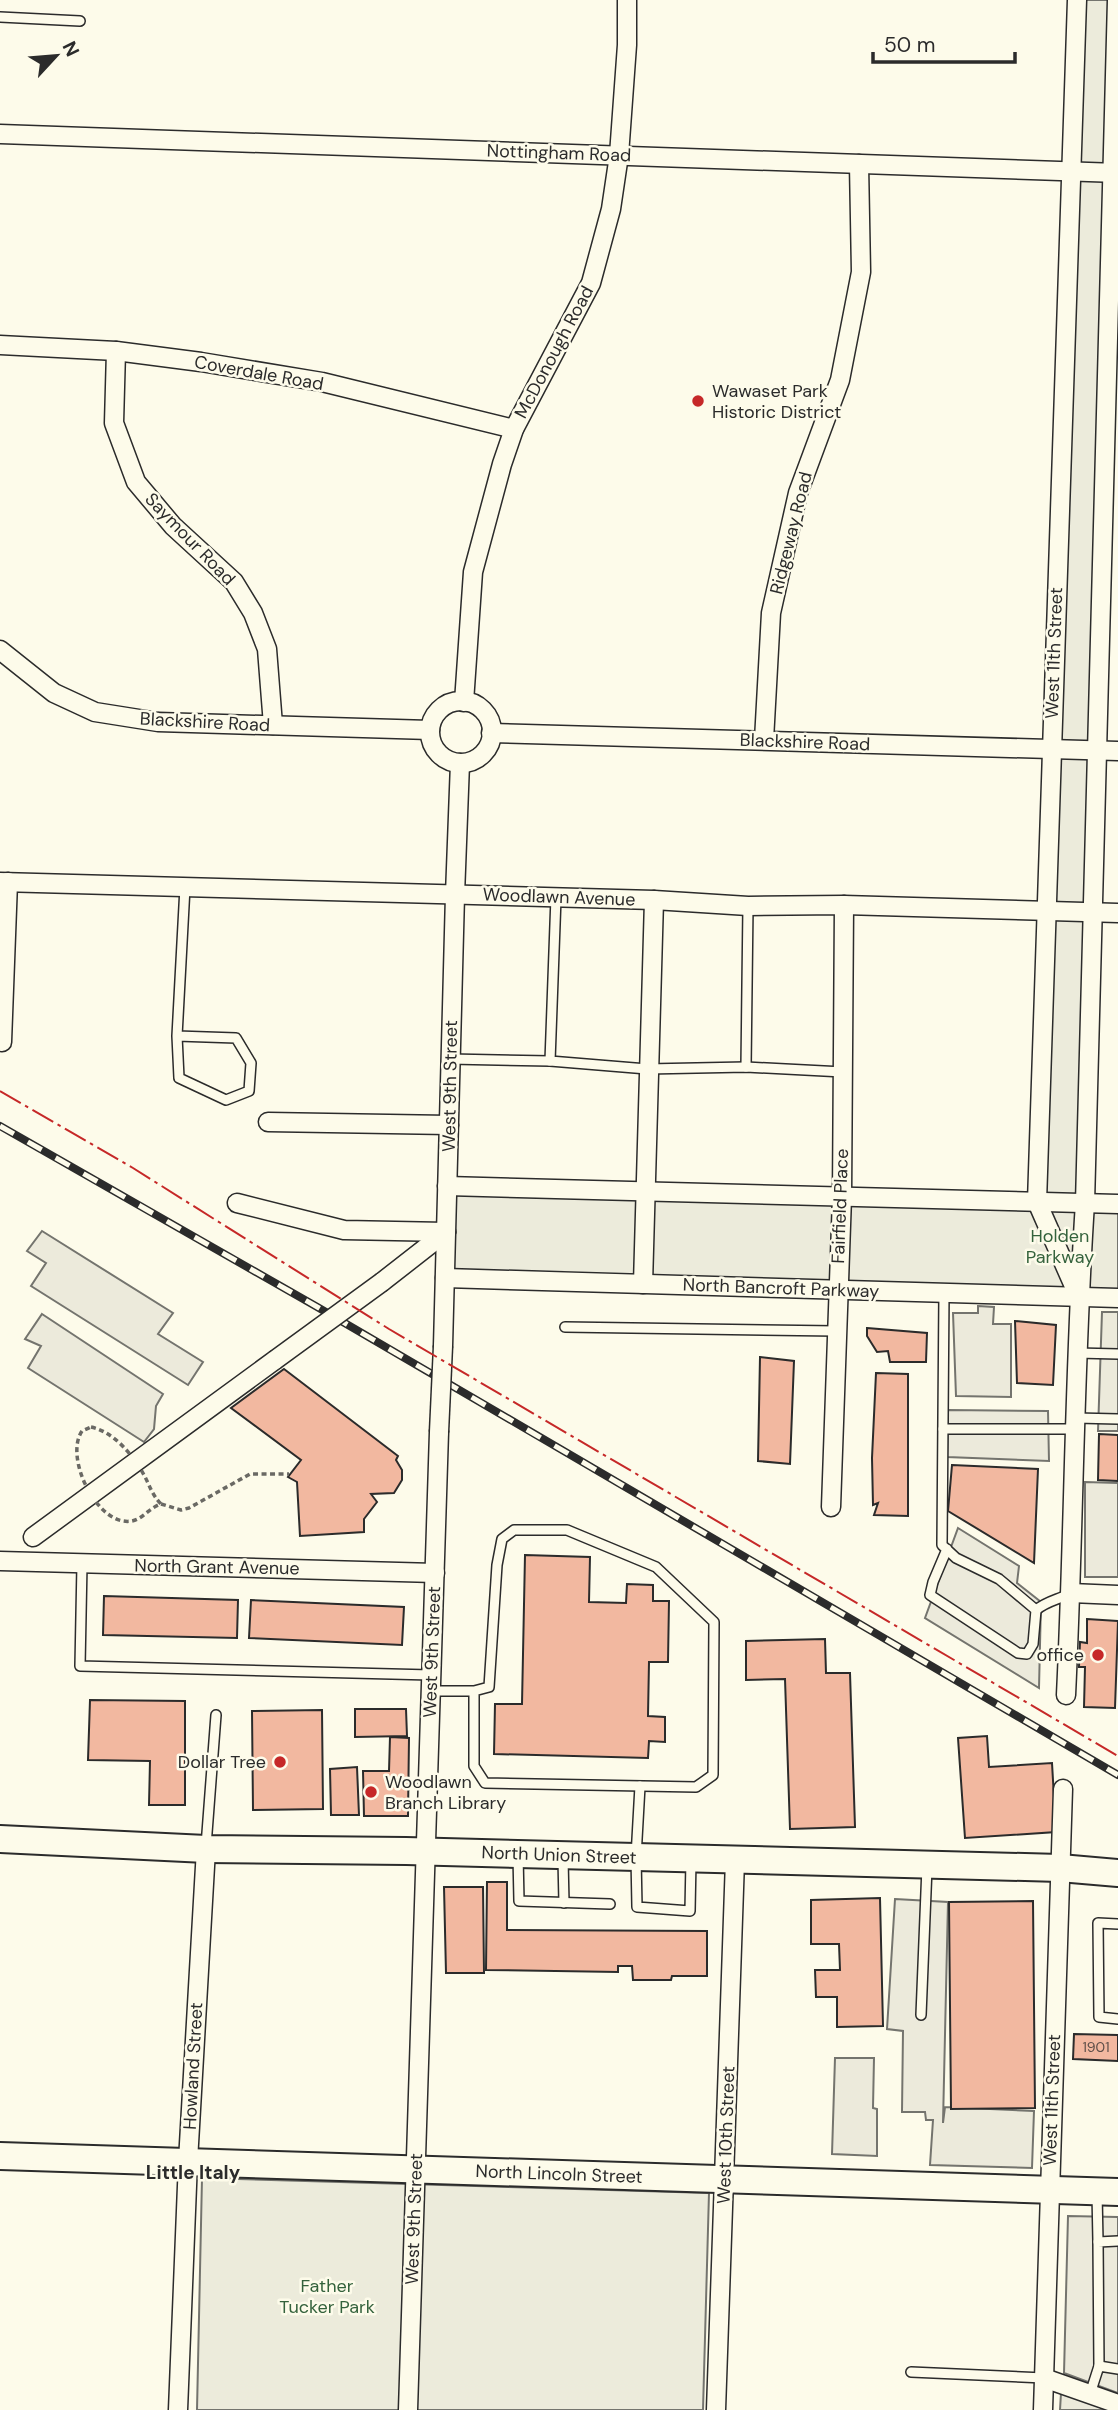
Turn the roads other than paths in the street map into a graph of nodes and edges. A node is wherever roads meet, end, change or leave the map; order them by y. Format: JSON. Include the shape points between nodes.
{"nodes":[{"id":1,"x":627,"y":0,"type":"edge"},
{"id":2,"x":1077,"y":0,"type":"edge"},
{"id":3,"x":1117,"y":0,"type":"edge"},
{"id":4,"x":0,"y":17,"type":"edge"},
{"id":5,"x":80,"y":21,"type":"dead end"},
{"id":6,"x":0,"y":134,"type":"edge"},
{"id":7,"x":619,"y":155,"type":"junction"},
{"id":8,"x":859,"y":164,"type":"junction"},
{"id":9,"x":1069,"y":172,"type":"junction"},
{"id":10,"x":1115,"y":173,"type":"edge"},
{"id":11,"x":0,"y":345,"type":"edge"},
{"id":12,"x":116,"y":351,"type":"junction"},
{"id":13,"x":514,"y":429,"type":"junction"},
{"id":14,"x":0,"y":650,"type":"edge"},
{"id":15,"x":464,"y":702,"type":"junction"},
{"id":16,"x":273,"y":725,"type":"junction"},
{"id":17,"x":430,"y":730,"type":"junction"},
{"id":18,"x":492,"y":733,"type":"junction"},
{"id":19,"x":764,"y":740,"type":"junction"},
{"id":20,"x":1051,"y":751,"type":"junction"},
{"id":21,"x":1118,"y":751,"type":"edge"},
{"id":22,"x":1097,"y":752,"type":"junction"},
{"id":23,"x":460,"y":763,"type":"junction"},
{"id":24,"x":4,"y":882,"type":"edge"},
{"id":25,"x":185,"y":887,"type":"junction"},
{"id":26,"x":455,"y":895,"type":"junction"},
{"id":27,"x":556,"y":897,"type":"junction"},
{"id":28,"x":653,"y":900,"type":"junction"},
{"id":29,"x":748,"y":905,"type":"junction"},
{"id":30,"x":844,"y":905,"type":"junction"},
{"id":31,"x":1045,"y":911,"type":"junction"},
{"id":32,"x":1094,"y":912,"type":"junction"},
{"id":33,"x":1118,"y":913,"type":"edge"},
{"id":34,"x":177,"y":1035,"type":"junction"},
{"id":35,"x":2,"y":1042,"type":"dead end"},
{"id":36,"x":450,"y":1059,"type":"junction"},
{"id":37,"x":550,"y":1061,"type":"junction"},
{"id":38,"x":746,"y":1067,"type":"junction"},
{"id":39,"x":647,"y":1069,"type":"junction"},
{"id":40,"x":843,"y":1072,"type":"junction"},
{"id":41,"x":268,"y":1122,"type":"dead end"},
{"id":42,"x":449,"y":1125,"type":"junction"},
{"id":43,"x":447,"y":1186,"type":"junction"},
{"id":44,"x":645,"y":1192,"type":"junction"},
{"id":45,"x":842,"y":1197,"type":"junction"},
{"id":46,"x":1037,"y":1202,"type":"junction"},
{"id":47,"x":237,"y":1203,"type":"dead end"},
{"id":48,"x":1085,"y":1203,"type":"junction"},
{"id":49,"x":1118,"y":1204,"type":"edge"},
{"id":50,"x":446,"y":1231,"type":"junction"},
{"id":51,"x":445,"y":1278,"type":"junction"},
{"id":52,"x":643,"y":1284,"type":"junction"},
{"id":53,"x":837,"y":1289,"type":"junction"},
{"id":54,"x":944,"y":1292,"type":"junction"},
{"id":55,"x":1079,"y":1297,"type":"junction"},
{"id":56,"x":1118,"y":1298,"type":"edge"},
{"id":57,"x":565,"y":1327,"type":"dead end"},
{"id":58,"x":836,"y":1331,"type":"junction"},
{"id":59,"x":1077,"y":1353,"type":"junction"},
{"id":60,"x":1118,"y":1354,"type":"edge"},
{"id":61,"x":1118,"y":1419,"type":"edge"},
{"id":62,"x":1075,"y":1424,"type":"junction"},
{"id":63,"x":943,"y":1429,"type":"junction"},
{"id":64,"x":831,"y":1507,"type":"dead end"},
{"id":65,"x":33,"y":1537,"type":"dead end"},
{"id":66,"x":947,"y":1549,"type":"junction"},
{"id":67,"x":0,"y":1562,"type":"edge"},
{"id":68,"x":82,"y":1564,"type":"junction"},
{"id":69,"x":435,"y":1573,"type":"junction"},
{"id":70,"x":1071,"y":1593,"type":"junction"},
{"id":71,"x":1118,"y":1595,"type":"edge"},
{"id":72,"x":1036,"y":1610,"type":"junction"},
{"id":73,"x":431,"y":1683,"type":"junction"},
{"id":74,"x":474,"y":1691,"type":"junction"},
{"id":75,"x":1066,"y":1695,"type":"dead end"},
{"id":76,"x":216,"y":1715,"type":"dead end"},
{"id":77,"x":640,"y":1786,"type":"junction"},
{"id":78,"x":1063,"y":1789,"type":"dead end"},
{"id":79,"x":0,"y":1839,"type":"edge"},
{"id":80,"x":206,"y":1849,"type":"junction"},
{"id":81,"x":426,"y":1851,"type":"junction"},
{"id":82,"x":518,"y":1854,"type":"junction"},
{"id":83,"x":563,"y":1855,"type":"junction"},
{"id":84,"x":636,"y":1857,"type":"junction"},
{"id":85,"x":692,"y":1858,"type":"junction"},
{"id":86,"x":735,"y":1860,"type":"junction"},
{"id":87,"x":927,"y":1865,"type":"junction"},
{"id":88,"x":1060,"y":1868,"type":"junction"},
{"id":89,"x":1118,"y":1873,"type":"edge"},
{"id":90,"x":564,"y":1903,"type":"junction"},
{"id":91,"x":610,"y":1904,"type":"dead end"},
{"id":92,"x":1118,"y":1924,"type":"edge"},
{"id":93,"x":921,"y":2015,"type":"dead end"},
{"id":94,"x":1118,"y":2019,"type":"edge"},
{"id":95,"x":0,"y":2156,"type":"edge"},
{"id":96,"x":188,"y":2161,"type":"junction"},
{"id":97,"x":415,"y":2170,"type":"junction"},
{"id":98,"x":724,"y":2180,"type":"junction"},
{"id":99,"x":1049,"y":2190,"type":"junction"},
{"id":100,"x":1108,"y":2192,"type":"edge"},
{"id":101,"x":1118,"y":2241,"type":"edge"},
{"id":102,"x":1098,"y":2242,"type":"junction"},
{"id":103,"x":1099,"y":2366,"type":"junction"},
{"id":104,"x":1118,"y":2369,"type":"edge"},
{"id":105,"x":911,"y":2372,"type":"dead end"},
{"id":106,"x":1044,"y":2378,"type":"junction"},
{"id":107,"x":1090,"y":2394,"type":"junction"},
{"id":108,"x":1118,"y":2404,"type":"edge"},
{"id":109,"x":178,"y":2410,"type":"edge"},
{"id":110,"x":408,"y":2410,"type":"edge"},
{"id":111,"x":716,"y":2410,"type":"edge"},
{"id":112,"x":1043,"y":2410,"type":"edge"}],
"edges":[{"from":1,"to":7,"type":"street","name":"McDonough Road"},
{"from":2,"to":9,"type":"street","name":"West 11th Street"},
{"from":3,"to":10,"type":"street","name":"West 11th Street"},
{"from":4,"to":5,"type":"lane"},
{"from":6,"to":7,"type":"street","name":"Nottingham Road"},
{"from":7,"to":8,"type":"street","name":"Nottingham Road"},
{"from":7,"to":13,"type":"street","name":"McDonough Road","via":[[611,209],[591,283]]},
{"from":8,"to":9,"type":"street","name":"Nottingham Road"},
{"from":8,"to":19,"type":"street","name":"Ridgeway Road","via":[[861,272],[840,380],[798,493],[771,612]]},
{"from":9,"to":10,"type":"street","name":"Nottingham Road"},
{"from":9,"to":20,"type":"street","name":"West 11th Street"},
{"from":10,"to":22,"type":"street","name":"West 11th Street"},
{"from":11,"to":12,"type":"street","name":"Coverdale Road"},
{"from":12,"to":13,"type":"street","name":"Coverdale Road","via":[[322,383]]},
{"from":12,"to":16,"type":"street","name":"Saymour Road","via":[[114,423],[136,482],[173,526],[234,582],[253,612],[267,649]]},
{"from":13,"to":15,"type":"street","name":"McDonough Road","via":[[473,572]]},
{"from":14,"to":16,"type":"street","name":"Blackshire Road","via":[[54,693],[95,712],[158,722]]},
{"from":15,"to":17,"type":"street","via":[[442,707]]},
{"from":15,"to":18,"type":"street","via":[[483,710]]},
{"from":16,"to":17,"type":"street","name":"Blackshire Road"},
{"from":17,"to":23,"type":"street","via":[[437,752]]},
{"from":18,"to":19,"type":"street","name":"Blackshire Road"},
{"from":18,"to":23,"type":"street","via":[[481,755]]},
{"from":19,"to":20,"type":"street","name":"Blackshire Road"},
{"from":20,"to":22,"type":"street","name":"Blackshire Road"},
{"from":20,"to":31,"type":"street","name":"West 11th Street"},
{"from":21,"to":22,"type":"street","name":"Blackshire Road"},
{"from":22,"to":32,"type":"street","name":"West 11th Street"},
{"from":23,"to":26,"type":"street"},
{"from":24,"to":25,"type":"street","name":"Woodlawn Avenue"},
{"from":24,"to":35,"type":"street"},
{"from":25,"to":26,"type":"street","name":"Woodlawn Avenue"},
{"from":25,"to":34,"type":"lane"},
{"from":26,"to":27,"type":"street","name":"Woodlawn Avenue"},
{"from":26,"to":36,"type":"street","name":"West 9th Street"},
{"from":27,"to":28,"type":"street","name":"Woodlawn Avenue"},
{"from":27,"to":37,"type":"lane"},
{"from":28,"to":29,"type":"street","name":"Woodlawn Avenue"},
{"from":28,"to":39,"type":"street"},
{"from":29,"to":30,"type":"street","name":"Woodlawn Avenue"},
{"from":29,"to":38,"type":"lane"},
{"from":30,"to":31,"type":"street","name":"Woodlawn Avenue"},
{"from":30,"to":40,"type":"street","name":"Fairfield Place"},
{"from":31,"to":32,"type":"street","name":"Woodlawn Avenue"},
{"from":31,"to":46,"type":"street","name":"West 11th Street"},
{"from":32,"to":33,"type":"street","name":"Woodlawn Avenue"},
{"from":32,"to":48,"type":"street","name":"West 11th Street"},
{"from":34,"to":34,"type":"lane","via":[[179,1078],[226,1100],[249,1091],[251,1063],[236,1038]]},
{"from":36,"to":37,"type":"lane"},
{"from":36,"to":42,"type":"street","name":"West 9th Street"},
{"from":37,"to":39,"type":"lane"},
{"from":38,"to":39,"type":"lane"},
{"from":38,"to":40,"type":"lane"},
{"from":39,"to":44,"type":"street"},
{"from":40,"to":45,"type":"street","name":"Fairfield Place"},
{"from":41,"to":42,"type":"street"},
{"from":42,"to":43,"type":"street","name":"West 9th Street"},
{"from":43,"to":44,"type":"street"},
{"from":43,"to":50,"type":"street","name":"West 9th Street"},
{"from":44,"to":45,"type":"street"},
{"from":44,"to":52,"type":"street"},
{"from":45,"to":46,"type":"street"},
{"from":45,"to":53,"type":"street","name":"Fairfield Place"},
{"from":46,"to":48,"type":"street"},
{"from":46,"to":55,"type":"street","name":"West 11th Street"},
{"from":47,"to":50,"type":"street","via":[[344,1230]]},
{"from":48,"to":49,"type":"street"},
{"from":48,"to":55,"type":"street","name":"West 11th Street"},
{"from":50,"to":51,"type":"street","name":"West 9th Street"},
{"from":50,"to":65,"type":"street","bridge":true},
{"from":51,"to":52,"type":"street","name":"North Bancroft Parkway"},
{"from":51,"to":69,"type":"street","name":"West 9th Street","bridge":true},
{"from":52,"to":53,"type":"street","name":"North Bancroft Parkway"},
{"from":53,"to":54,"type":"street","name":"North Bancroft Parkway"},
{"from":53,"to":58,"type":"street","name":"Fairfield Place"},
{"from":54,"to":55,"type":"street","name":"North Bancroft Parkway"},
{"from":54,"to":63,"type":"lane"},
{"from":55,"to":56,"type":"street","name":"North Bancroft Parkway"},
{"from":55,"to":59,"type":"street","name":"West 11th Street"},
{"from":57,"to":58,"type":"lane"},
{"from":58,"to":64,"type":"street","name":"Fairfield Place"},
{"from":59,"to":60,"type":"lane"},
{"from":59,"to":62,"type":"street","name":"West 11th Street"},
{"from":61,"to":62,"type":"lane"},
{"from":62,"to":63,"type":"lane"},
{"from":62,"to":70,"type":"street","name":"West 11th Street"},
{"from":63,"to":66,"type":"lane","via":[[942,1545]]},
{"from":66,"to":72,"type":"lane","via":[[999,1579]]},
{"from":66,"to":72,"type":"lane","via":[[930,1595],[1018,1653],[1027,1654],[1033,1644]]},
{"from":67,"to":68,"type":"street","name":"North Grant Avenue"},
{"from":68,"to":69,"type":"street","name":"North Grant Avenue"},
{"from":68,"to":73,"type":"lane","via":[[80,1666]]},
{"from":69,"to":73,"type":"street","name":"West 9th Street"},
{"from":70,"to":71,"type":"street"},
{"from":70,"to":72,"type":"lane"},
{"from":70,"to":75,"type":"street","name":"West 11th Street"},
{"from":73,"to":74,"type":"lane"},
{"from":73,"to":81,"type":"street","name":"West 9th Street"},
{"from":74,"to":77,"type":"lane","via":[[474,1766],[485,1783]]},
{"from":74,"to":77,"type":"lane","via":[[489,1687],[496,1565],[502,1539],[514,1530],[567,1530],[656,1567],[714,1622],[713,1775],[696,1787]]},
{"from":76,"to":80,"type":"lane"},
{"from":77,"to":84,"type":"lane"},
{"from":78,"to":88,"type":"street","name":"West 11th Street"},
{"from":79,"to":80,"type":"main road","name":"North Union Street"},
{"from":80,"to":81,"type":"main road","name":"North Union Street"},
{"from":80,"to":96,"type":"street","name":"Howland Street"},
{"from":81,"to":82,"type":"main road","name":"North Union Street"},
{"from":81,"to":97,"type":"street","name":"West 9th Street"},
{"from":82,"to":83,"type":"main road","name":"North Union Street"},
{"from":82,"to":90,"type":"lane","via":[[519,1901]]},
{"from":83,"to":84,"type":"main road","name":"North Union Street"},
{"from":83,"to":90,"type":"lane"},
{"from":84,"to":85,"type":"main road","name":"North Union Street"},
{"from":84,"to":85,"type":"lane","via":[[637,1907],[690,1911]]},
{"from":85,"to":86,"type":"main road","name":"North Union Street"},
{"from":86,"to":87,"type":"main road","name":"North Union Street"},
{"from":86,"to":98,"type":"street","name":"West 10th Street"},
{"from":87,"to":88,"type":"main road","name":"North Union Street"},
{"from":87,"to":93,"type":"lane"},
{"from":88,"to":89,"type":"main road","name":"North Union Street"},
{"from":88,"to":99,"type":"street","name":"West 11th Street"},
{"from":90,"to":91,"type":"lane"},
{"from":92,"to":94,"type":"lane","via":[[1098,1923],[1099,2017]]},
{"from":95,"to":96,"type":"main road","name":"North Lincoln Street"},
{"from":96,"to":97,"type":"main road","name":"North Lincoln Street"},
{"from":96,"to":109,"type":"street","name":"Howland Street"},
{"from":97,"to":98,"type":"main road","name":"North Lincoln Street"},
{"from":97,"to":110,"type":"street","name":"West 9th Street"},
{"from":98,"to":99,"type":"main road","name":"North Lincoln Street"},
{"from":98,"to":111,"type":"street","name":"West 10th Street"},
{"from":99,"to":100,"type":"main road","name":"North Lincoln Street"},
{"from":99,"to":106,"type":"street","name":"West 11th Street"},
{"from":100,"to":102,"type":"lane"},
{"from":101,"to":102,"type":"lane"},
{"from":102,"to":103,"type":"lane"},
{"from":103,"to":104,"type":"lane"},
{"from":103,"to":107,"type":"lane"},
{"from":105,"to":106,"type":"lane"},
{"from":106,"to":107,"type":"street"},
{"from":106,"to":112,"type":"street","name":"West 11th Street"},
{"from":107,"to":108,"type":"street"}]}
